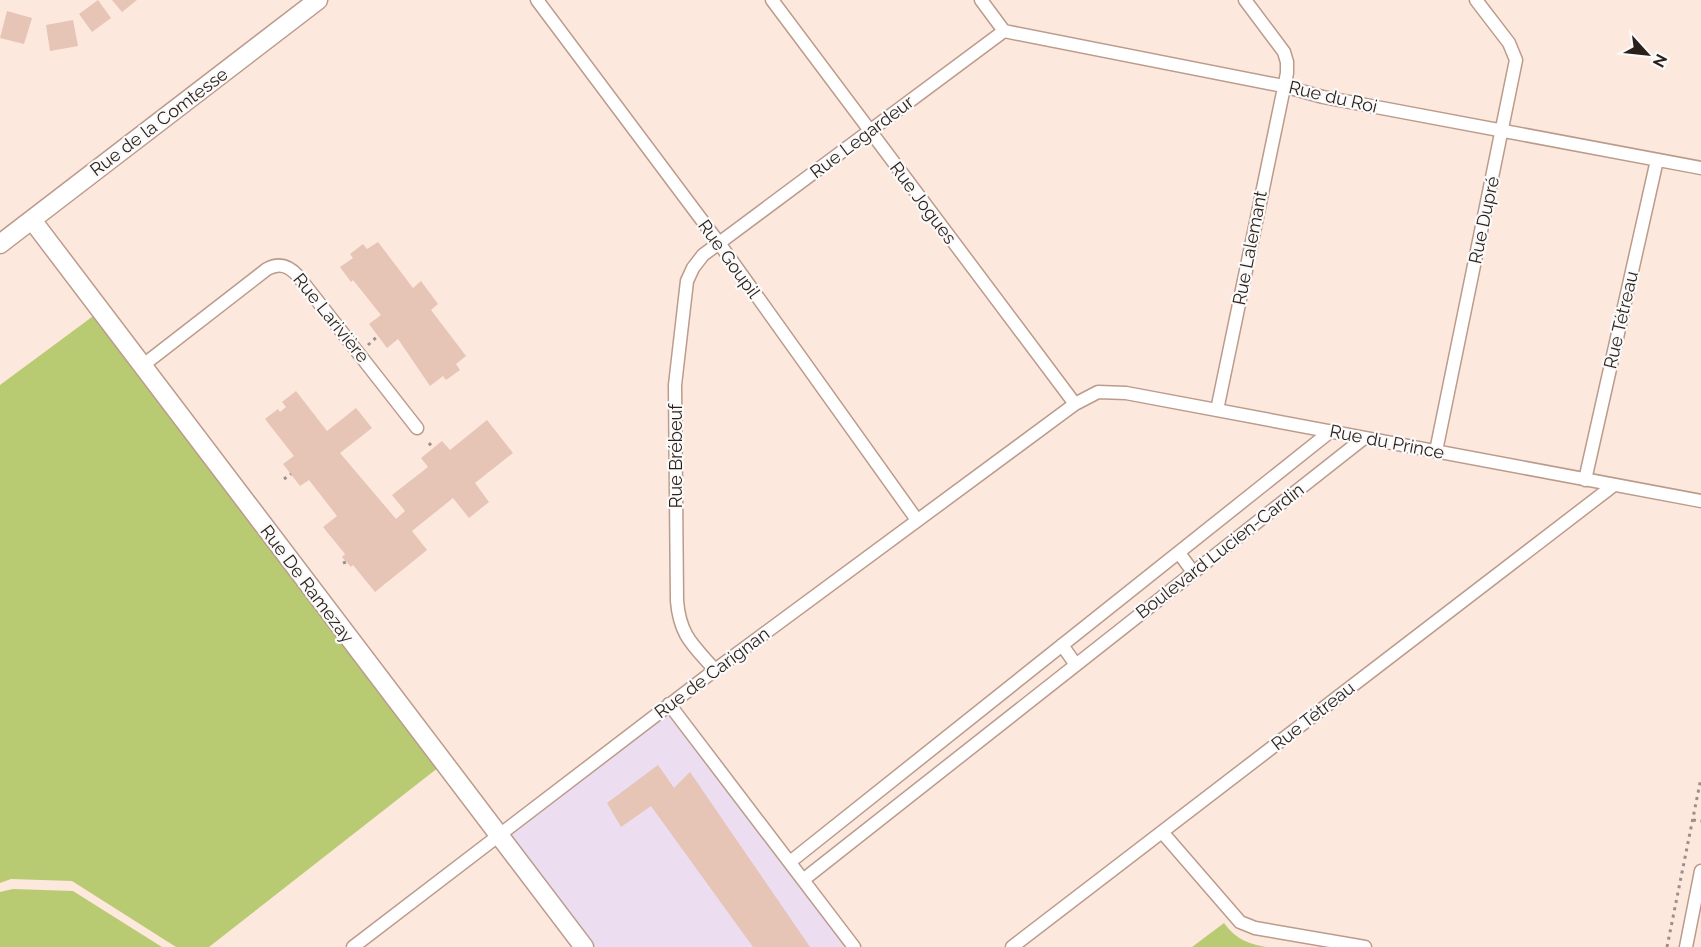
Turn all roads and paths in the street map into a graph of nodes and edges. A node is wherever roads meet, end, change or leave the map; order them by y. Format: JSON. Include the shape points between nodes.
{"nodes":[{"id":1,"x":318,"y":0,"type":"edge"},
{"id":2,"x":537,"y":0,"type":"edge"},
{"id":3,"x":772,"y":0,"type":"edge"},
{"id":4,"x":981,"y":0,"type":"edge"},
{"id":5,"x":1245,"y":0,"type":"edge"},
{"id":6,"x":1476,"y":0,"type":"edge"},
{"id":7,"x":1004,"y":31,"type":"junction"},
{"id":8,"x":1283,"y":86,"type":"junction"},
{"id":9,"x":869,"y":132,"type":"junction"},
{"id":10,"x":1503,"y":132,"type":"junction"},
{"id":11,"x":1657,"y":160,"type":"junction"},
{"id":12,"x":1701,"y":168,"type":"edge"},
{"id":13,"x":32,"y":220,"type":"junction"},
{"id":14,"x":719,"y":243,"type":"junction"},
{"id":15,"x":0,"y":244,"type":"edge"},
{"id":16,"x":142,"y":366,"type":"junction"},
{"id":17,"x":1075,"y":404,"type":"junction"},
{"id":18,"x":1218,"y":410,"type":"junction"},
{"id":19,"x":417,"y":428,"type":"dead end"},
{"id":20,"x":1331,"y":431,"type":"junction"},
{"id":21,"x":1364,"y":438,"type":"junction"},
{"id":22,"x":429,"y":443,"type":"dead end"},
{"id":23,"x":433,"y":448,"type":"dead end"},
{"id":24,"x":1436,"y":451,"type":"junction"},
{"id":25,"x":291,"y":474,"type":"dead end"},
{"id":26,"x":284,"y":479,"type":"dead end"},
{"id":27,"x":1586,"y":480,"type":"junction"},
{"id":28,"x":1614,"y":485,"type":"junction"},
{"id":29,"x":1701,"y":501,"type":"edge"},
{"id":30,"x":918,"y":520,"type":"junction"},
{"id":31,"x":1179,"y":553,"type":"junction"},
{"id":32,"x":1193,"y":572,"type":"junction"},
{"id":33,"x":1062,"y":645,"type":"junction"},
{"id":34,"x":1076,"y":665,"type":"junction"},
{"id":35,"x":715,"y":670,"type":"junction"},
{"id":36,"x":669,"y":704,"type":"junction"},
{"id":37,"x":931,"y":750,"type":"junction"},
{"id":38,"x":945,"y":768,"type":"junction"},
{"id":39,"x":1701,"y":778,"type":"edge"},
{"id":40,"x":1693,"y":820,"type":"junction"},
{"id":41,"x":1701,"y":821,"type":"edge"},
{"id":42,"x":1162,"y":832,"type":"junction"},
{"id":43,"x":500,"y":834,"type":"junction"},
{"id":44,"x":790,"y":862,"type":"junction"},
{"id":45,"x":1701,"y":871,"type":"edge"},
{"id":46,"x":803,"y":880,"type":"junction"},
{"id":47,"x":353,"y":947,"type":"edge"},
{"id":48,"x":584,"y":947,"type":"edge"},
{"id":49,"x":854,"y":947,"type":"edge"},
{"id":50,"x":1012,"y":947,"type":"edge"},
{"id":51,"x":1365,"y":947,"type":"edge"},
{"id":52,"x":1667,"y":947,"type":"edge"},
{"id":53,"x":1686,"y":947,"type":"edge"}],
"edges":[{"from":1,"to":13,"type":"street","name":"Rue de la Comtesse"},
{"from":2,"to":14,"type":"street","name":"Rue Goupil"},
{"from":3,"to":9,"type":"street","name":"Rue Jogues"},
{"from":4,"to":7,"type":"street"},
{"from":5,"to":8,"type":"street","name":"Rue Lalemant","via":[[1284,52],[1287,62]]},
{"from":6,"to":10,"type":"street","name":"Rue Dupré","via":[[1516,60]]},
{"from":7,"to":8,"type":"street","name":"Rue du Roi"},
{"from":7,"to":9,"type":"street","name":"Rue Legardeur"},
{"from":8,"to":10,"type":"street","name":"Rue du Roi"},
{"from":8,"to":18,"type":"street","name":"Rue Lalemant"},
{"from":9,"to":14,"type":"street","name":"Rue Legardeur"},
{"from":9,"to":17,"type":"street","name":"Rue Jogues"},
{"from":10,"to":11,"type":"street","name":"Rue du Roi"},
{"from":10,"to":24,"type":"street","name":"Rue Dupré"},
{"from":11,"to":12,"type":"street","name":"Rue du Roi"},
{"from":11,"to":27,"type":"street","name":"Rue Tétreau"},
{"from":13,"to":15,"type":"street","name":"Rue de la Comtesse"},
{"from":13,"to":16,"type":"street","name":"Rue De Ramezay"},
{"from":14,"to":30,"type":"street","name":"Rue Goupil"},
{"from":14,"to":35,"type":"street","name":"Rue Brébeuf","via":[[703,255],[687,281],[675,385],[678,619],[686,640]]},
{"from":16,"to":19,"type":"street","name":"Rue Larivière","via":[[267,269],[286,266],[298,276]]},
{"from":16,"to":43,"type":"street","name":"Rue De Ramezay"},
{"from":17,"to":18,"type":"street","name":"Rue du Prince","via":[[1098,392],[1126,393]]},
{"from":17,"to":30,"type":"street","name":"Rue de Carignan"},
{"from":18,"to":20,"type":"street","name":"Rue du Prince"},
{"from":20,"to":21,"type":"street","name":"Rue du Prince"},
{"from":20,"to":31,"type":"street","name":"Boulevard Lucien-Cardin"},
{"from":21,"to":24,"type":"street","name":"Rue du Prince"},
{"from":21,"to":32,"type":"street","name":"Boulevard Lucien-Cardin"},
{"from":22,"to":23,"type":"path"},
{"from":24,"to":27,"type":"street","name":"Rue du Prince"},
{"from":25,"to":26,"type":"path"},
{"from":27,"to":28,"type":"street","name":"Rue du Prince"},
{"from":28,"to":29,"type":"street","name":"Rue du Prince"},
{"from":28,"to":42,"type":"street","name":"Rue Tétreau"},
{"from":30,"to":35,"type":"street","name":"Rue de Carignan"},
{"from":31,"to":32,"type":"street"},
{"from":31,"to":33,"type":"street","name":"Boulevard Lucien-Cardin"},
{"from":32,"to":34,"type":"street","name":"Boulevard Lucien-Cardin"},
{"from":33,"to":34,"type":"street"},
{"from":33,"to":37,"type":"street","name":"Boulevard Lucien-Cardin"},
{"from":34,"to":38,"type":"street","name":"Boulevard Lucien-Cardin"},
{"from":35,"to":36,"type":"street","name":"Rue de Carignan"},
{"from":36,"to":43,"type":"street","name":"Rue de Carignan"},
{"from":36,"to":44,"type":"street"},
{"from":37,"to":38,"type":"street"},
{"from":37,"to":44,"type":"street","name":"Boulevard Lucien-Cardin"},
{"from":38,"to":46,"type":"street","name":"Boulevard Lucien-Cardin"},
{"from":39,"to":40,"type":"path"},
{"from":40,"to":41,"type":"path"},
{"from":40,"to":52,"type":"path"},
{"from":42,"to":50,"type":"street","name":"Rue Tétreau"},
{"from":42,"to":51,"type":"street","via":[[1240,922]]},
{"from":43,"to":47,"type":"street","name":"Rue de Carignan"},
{"from":43,"to":48,"type":"street","name":"Rue De Ramezay"},
{"from":44,"to":46,"type":"street"},
{"from":45,"to":53,"type":"street"},
{"from":46,"to":49,"type":"street"}]}
